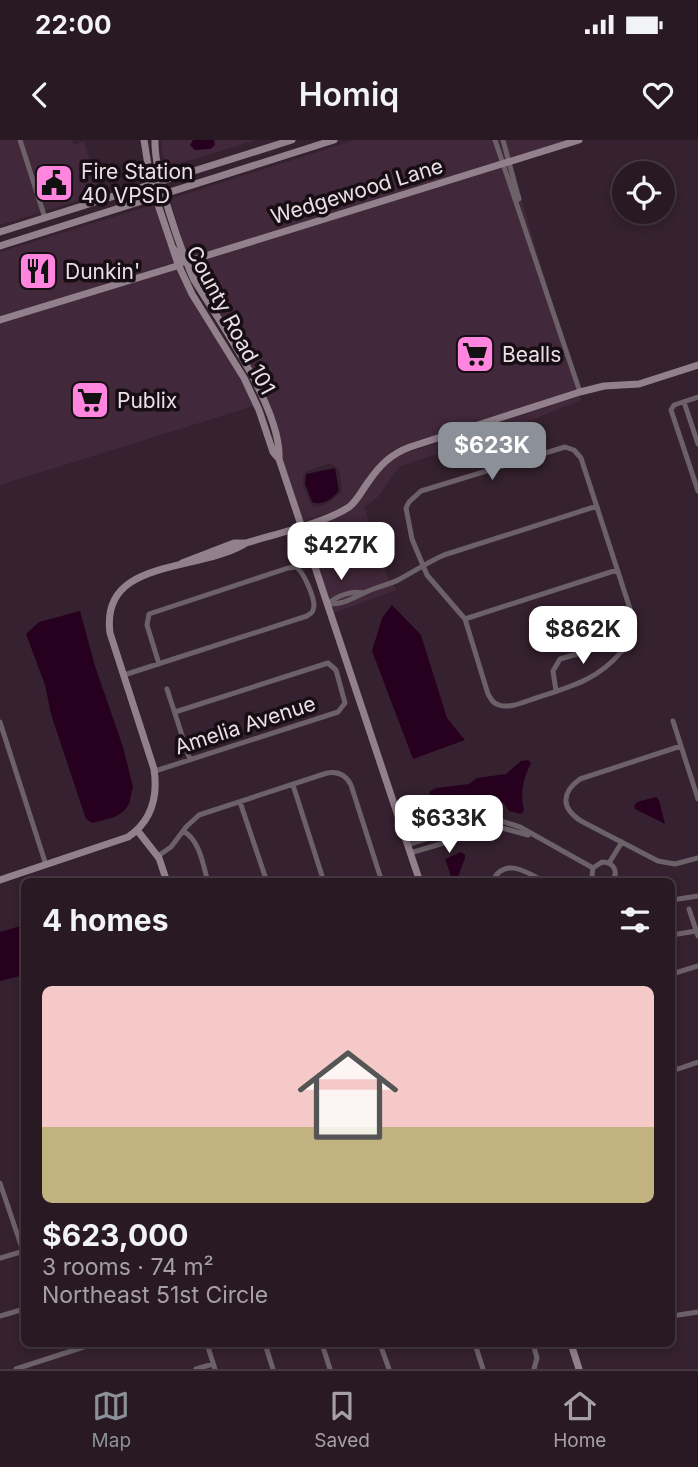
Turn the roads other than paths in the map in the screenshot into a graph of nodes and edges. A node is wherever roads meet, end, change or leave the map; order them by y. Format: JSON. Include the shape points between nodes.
{"nodes":[{"id":1,"x":20,"y":140,"type":"edge"},
{"id":2,"x":144,"y":140,"type":"edge"},
{"id":3,"x":155,"y":140,"type":"edge"},
{"id":4,"x":292,"y":140,"type":"edge"},
{"id":5,"x":334,"y":140,"type":"edge"},
{"id":6,"x":495,"y":140,"type":"edge"},
{"id":7,"x":503,"y":140,"type":"edge"},
{"id":8,"x":579,"y":140,"type":"edge"},
{"id":9,"x":506,"y":163,"type":"junction"},
{"id":10,"x":161,"y":181,"type":"junction"},
{"id":11,"x":151,"y":184,"type":"junction"},
{"id":12,"x":165,"y":193,"type":"junction"},
{"id":13,"x":155,"y":196,"type":"junction"},
{"id":14,"x":45,"y":218,"type":"junction"},
{"id":15,"x":0,"y":232,"type":"edge"},
{"id":16,"x":0,"y":246,"type":"edge"},
{"id":17,"x":182,"y":263,"type":"junction"},
{"id":18,"x":0,"y":320,"type":"edge"},
{"id":19,"x":225,"y":339,"type":"junction"},
{"id":20,"x":698,"y":365,"type":"edge"},
{"id":21,"x":580,"y":392,"type":"junction"},
{"id":22,"x":698,"y":397,"type":"edge"},
{"id":23,"x":684,"y":402,"type":"junction"},
{"id":24,"x":698,"y":444,"type":"edge"},
{"id":25,"x":698,"y":491,"type":"edge"},
{"id":26,"x":597,"y":506,"type":"junction"},
{"id":27,"x":301,"y":526,"type":"junction"},
{"id":28,"x":422,"y":565,"type":"junction"},
{"id":29,"x":617,"y":570,"type":"junction"},
{"id":30,"x":328,"y":604,"type":"junction"},
{"id":31,"x":465,"y":619,"type":"junction"},
{"id":32,"x":623,"y":649,"type":"junction"},
{"id":33,"x":159,"y":664,"type":"junction"},
{"id":34,"x":124,"y":675,"type":"junction"},
{"id":35,"x":167,"y":689,"type":"dead end"},
{"id":36,"x":556,"y":691,"type":"junction"},
{"id":37,"x":175,"y":712,"type":"junction"},
{"id":38,"x":673,"y":721,"type":"dead end"},
{"id":39,"x":0,"y":722,"type":"edge"},
{"id":40,"x":681,"y":746,"type":"junction"},
{"id":41,"x":190,"y":760,"type":"junction"},
{"id":42,"x":155,"y":771,"type":"junction"},
{"id":43,"x":293,"y":785,"type":"junction"},
{"id":44,"x":698,"y":799,"type":"edge"},
{"id":45,"x":240,"y":802,"type":"junction"},
{"id":46,"x":137,"y":830,"type":"junction"},
{"id":47,"x":183,"y":831,"type":"junction"},
{"id":48,"x":534,"y":836,"type":"junction"},
{"id":49,"x":622,"y":842,"type":"junction"},
{"id":50,"x":409,"y":849,"type":"junction"},
{"id":51,"x":158,"y":856,"type":"junction"},
{"id":52,"x":698,"y":858,"type":"edge"},
{"id":53,"x":609,"y":863,"type":"junction"},
{"id":54,"x":46,"y":865,"type":"junction"},
{"id":55,"x":593,"y":868,"type":"junction"},
{"id":56,"x":166,"y":878,"type":"edge"},
{"id":57,"x":207,"y":878,"type":"edge"},
{"id":58,"x":266,"y":878,"type":"edge"},
{"id":59,"x":323,"y":878,"type":"edge"},
{"id":60,"x":381,"y":878,"type":"edge"},
{"id":61,"x":419,"y":878,"type":"edge"},
{"id":62,"x":494,"y":878,"type":"edge"},
{"id":63,"x":538,"y":878,"type":"edge"},
{"id":64,"x":593,"y":878,"type":"edge"},
{"id":65,"x":615,"y":878,"type":"edge"},
{"id":66,"x":0,"y":880,"type":"edge"},
{"id":67,"x":698,"y":896,"type":"edge"},
{"id":68,"x":675,"y":900,"type":"edge"},
{"id":69,"x":689,"y":909,"type":"dead end"},
{"id":70,"x":697,"y":934,"type":"edge"},
{"id":71,"x":675,"y":936,"type":"edge"},
{"id":72,"x":698,"y":966,"type":"edge"},
{"id":73,"x":675,"y":973,"type":"edge"},
{"id":74,"x":698,"y":1062,"type":"edge"},
{"id":75,"x":675,"y":1069,"type":"edge"},
{"id":76,"x":0,"y":1183,"type":"edge"},
{"id":77,"x":21,"y":1242,"type":"edge"},
{"id":78,"x":21,"y":1252,"type":"edge"},
{"id":79,"x":0,"y":1258,"type":"edge"},
{"id":80,"x":21,"y":1309,"type":"edge"},
{"id":81,"x":698,"y":1312,"type":"edge"},
{"id":82,"x":675,"y":1316,"type":"edge"},
{"id":83,"x":0,"y":1317,"type":"edge"},
{"id":84,"x":84,"y":1347,"type":"edge"},
{"id":85,"x":208,"y":1347,"type":"edge"},
{"id":86,"x":266,"y":1347,"type":"edge"},
{"id":87,"x":323,"y":1347,"type":"edge"},
{"id":88,"x":381,"y":1347,"type":"edge"},
{"id":89,"x":476,"y":1347,"type":"edge"},
{"id":90,"x":534,"y":1347,"type":"edge"},
{"id":91,"x":572,"y":1347,"type":"edge"},
{"id":92,"x":214,"y":1366,"type":"edge"},
{"id":93,"x":16,"y":1369,"type":"edge"},
{"id":94,"x":196,"y":1369,"type":"edge"},
{"id":95,"x":273,"y":1369,"type":"edge"},
{"id":96,"x":330,"y":1369,"type":"edge"},
{"id":97,"x":388,"y":1369,"type":"edge"},
{"id":98,"x":483,"y":1369,"type":"edge"},
{"id":99,"x":534,"y":1369,"type":"edge"},
{"id":100,"x":579,"y":1369,"type":"edge"}],
"edges":[{"from":1,"to":14,"type":"street"},
{"from":2,"to":11,"type":"street","name":"County Road 101"},
{"from":3,"to":10,"type":"street","name":"County Road 101"},
{"from":4,"to":10,"type":"street"},
{"from":5,"to":12,"type":"street"},
{"from":6,"to":9,"type":"street"},
{"from":7,"to":9,"type":"street"},
{"from":8,"to":9,"type":"street","name":"Wedgewood Lane"},
{"from":9,"to":17,"type":"street","name":"Wedgewood Lane"},
{"from":9,"to":21,"type":"street"},
{"from":10,"to":11,"type":"street"},
{"from":10,"to":12,"type":"street","name":"County Road 101"},
{"from":11,"to":13,"type":"street","name":"County Road 101"},
{"from":11,"to":14,"type":"street"},
{"from":12,"to":13,"type":"street"},
{"from":12,"to":17,"type":"street","name":"County Road 101"},
{"from":13,"to":16,"type":"street"},
{"from":13,"to":17,"type":"street","name":"County Road 101"},
{"from":14,"to":15,"type":"street"},
{"from":17,"to":18,"type":"street","name":"Wedgewood Lane"},
{"from":17,"to":19,"type":"street","name":"County Road 101"},
{"from":17,"to":19,"type":"street","name":"County Road 101","via":[[192,294]]},
{"from":19,"to":27,"type":"street","name":"County Road 101","via":[[258,397]]},
{"from":20,"to":21,"type":"street","via":[[639,384]]},
{"from":21,"to":27,"type":"street","via":[[394,453],[350,506]]},
{"from":22,"to":23,"type":"street"},
{"from":23,"to":24,"type":"street"},
{"from":23,"to":25,"type":"street","via":[[671,410]]},
{"from":26,"to":28,"type":"street"},
{"from":26,"to":28,"type":"street","via":[[581,458],[569,447],[421,491],[409,502],[406,517]]},
{"from":26,"to":29,"type":"street"},
{"from":27,"to":30,"type":"street","name":"County Road 101"},
{"from":27,"to":34,"type":"street","via":[[122,587],[108,612]]},
{"from":28,"to":30,"type":"street","via":[[399,580]]},
{"from":28,"to":31,"type":"street"},
{"from":29,"to":31,"type":"street"},
{"from":29,"to":32,"type":"street","via":[[635,624]]},
{"from":30,"to":50,"type":"street","name":"County Road 101"},
{"from":31,"to":36,"type":"street","via":[[488,694],[495,703],[508,706]]},
{"from":32,"to":36,"type":"street","via":[[591,679]]},
{"from":32,"to":36,"type":"street","via":[[611,644],[561,659],[553,671]]},
{"from":33,"to":33,"type":"street","via":[[147,625],[149,614],[288,568],[303,572],[314,606],[311,613]]},
{"from":33,"to":34,"type":"street"},
{"from":34,"to":42,"type":"street"},
{"from":35,"to":37,"type":"street"},
{"from":37,"to":41,"type":"street"},
{"from":37,"to":41,"type":"street","name":"Amelia Avenue","via":[[328,663],[345,700],[338,712]]},
{"from":38,"to":40,"type":"street"},
{"from":39,"to":54,"type":"street"},
{"from":40,"to":44,"type":"street"},
{"from":40,"to":49,"type":"street","via":[[570,786],[566,804],[572,815]]},
{"from":41,"to":42,"type":"street","name":"Amelia Avenue"},
{"from":42,"to":46,"type":"street","via":[[154,802]]},
{"from":43,"to":45,"type":"street"},
{"from":43,"to":59,"type":"street"},
{"from":43,"to":60,"type":"street","via":[[332,772],[348,780]]},
{"from":45,"to":47,"type":"street","via":[[199,815]]},
{"from":45,"to":58,"type":"street"},
{"from":46,"to":51,"type":"street"},
{"from":46,"to":54,"type":"street"},
{"from":47,"to":51,"type":"street"},
{"from":47,"to":57,"type":"street","via":[[196,843]]},
{"from":48,"to":50,"type":"street","via":[[498,827]]},
{"from":48,"to":50,"type":"street","via":[[509,822],[482,821]]},
{"from":48,"to":55,"type":"street"},
{"from":49,"to":52,"type":"street","via":[[658,861],[675,864]]},
{"from":49,"to":53,"type":"street"},
{"from":50,"to":61,"type":"street","name":"County Road 101"},
{"from":51,"to":56,"type":"street"},
{"from":53,"to":55,"type":"street"},
{"from":53,"to":65,"type":"street"},
{"from":54,"to":66,"type":"street"},
{"from":55,"to":64,"type":"street"},
{"from":62,"to":63,"type":"street","via":[[509,867]]},
{"from":67,"to":68,"type":"street"},
{"from":69,"to":70,"type":"street"},
{"from":70,"to":71,"type":"street"},
{"from":72,"to":73,"type":"street"},
{"from":74,"to":75,"type":"street"},
{"from":76,"to":77,"type":"street"},
{"from":78,"to":79,"type":"street"},
{"from":80,"to":83,"type":"street"},
{"from":81,"to":82,"type":"street"},
{"from":84,"to":93,"type":"street"},
{"from":85,"to":92,"type":"street"},
{"from":86,"to":95,"type":"street"},
{"from":87,"to":96,"type":"street"},
{"from":88,"to":97,"type":"street"},
{"from":89,"to":98,"type":"street"},
{"from":90,"to":99,"type":"street"},
{"from":91,"to":100,"type":"street"},
{"from":92,"to":94,"type":"street"}]}
